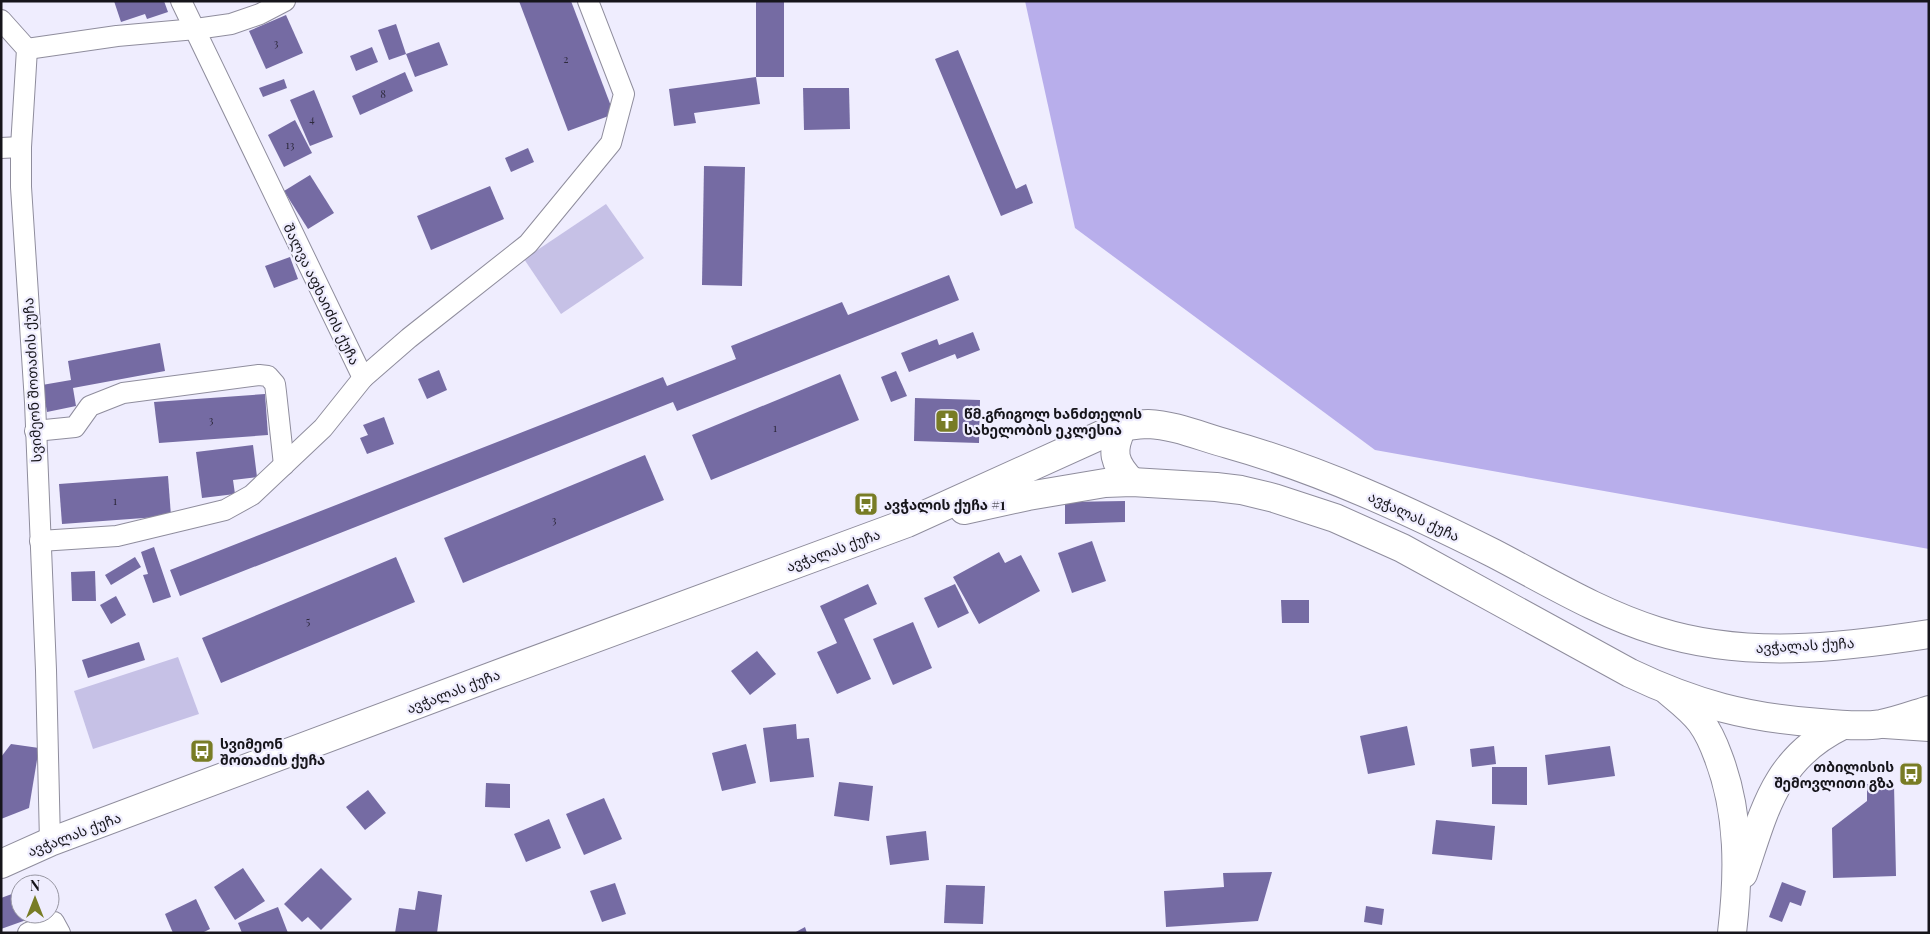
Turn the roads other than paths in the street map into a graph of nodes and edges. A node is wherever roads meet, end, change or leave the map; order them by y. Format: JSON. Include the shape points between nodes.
{"nodes":[{"id":1,"x":181,"y":1,"type":"edge"},
{"id":2,"x":285,"y":1,"type":"edge"},
{"id":3,"x":588,"y":1,"type":"edge"},
{"id":4,"x":1,"y":20,"type":"edge"},
{"id":5,"x":196,"y":29,"type":"junction"},
{"id":6,"x":27,"y":49,"type":"junction"},
{"id":7,"x":11,"y":148,"type":"edge"},
{"id":8,"x":363,"y":378,"type":"junction"},
{"id":9,"x":1122,"y":428,"type":"junction"},
{"id":10,"x":35,"y":432,"type":"junction"},
{"id":11,"x":284,"y":465,"type":"junction"},
{"id":12,"x":1132,"y":482,"type":"junction"},
{"id":13,"x":907,"y":523,"type":"junction"},
{"id":14,"x":40,"y":541,"type":"junction"},
{"id":15,"x":1922,"y":637,"type":"edge"},
{"id":16,"x":1668,"y":691,"type":"junction"},
{"id":17,"x":1929,"y":710,"type":"edge"},
{"id":18,"x":1881,"y":724,"type":"junction"},
{"id":19,"x":1843,"y":725,"type":"junction"},
{"id":20,"x":1929,"y":727,"type":"edge"},
{"id":21,"x":50,"y":842,"type":"junction"},
{"id":22,"x":1,"y":864,"type":"edge"},
{"id":23,"x":1736,"y":895,"type":"junction"},
{"id":24,"x":28,"y":933,"type":"edge"},
{"id":25,"x":60,"y":933,"type":"edge"},
{"id":26,"x":1732,"y":933,"type":"edge"}],
"edges":[{"from":1,"to":5,"type":"street","name":"შალვა აფხაიძის ქუჩა"},
{"from":2,"to":5,"type":"street","via":[[231,24]]},
{"from":3,"to":8,"type":"street","via":[[624,94],[611,143],[528,244]]},
{"from":4,"to":6,"type":"street"},
{"from":5,"to":6,"type":"street"},
{"from":5,"to":8,"type":"street","name":"შალვა აფხაიძის ქუჩა"},
{"from":6,"to":7,"type":"street","name":"სვიმეონ შოთაძის ქუჩა"},
{"from":7,"to":10,"type":"street","name":"სვიმეონ შოთაძის ქუჩა"},
{"from":8,"to":11,"type":"street","name":"შალვა აფხაიძის ქუჩა","via":[[323,428]]},
{"from":9,"to":12,"type":"main road","via":[[1116,440],[1116,459]]},
{"from":9,"to":13,"type":"main road","name":"ავჭალას ქუჩა"},
{"from":9,"to":15,"type":"main road","name":"ავჭალას ქუჩა","via":[[1147,424],[1164,426],[1296,465],[1417,515],[1620,618],[1697,642],[1775,649]]},
{"from":10,"to":11,"type":"street","via":[[75,427],[90,406],[123,393],[268,376],[275,384]]},
{"from":10,"to":14,"type":"street","name":"სვიმეონ შოთაძის ქუჩა"},
{"from":11,"to":14,"type":"street","name":"შალვა აფხაიძის ქუჩა","via":[[252,495],[225,510],[117,536]]},
{"from":12,"to":13,"type":"main road","name":"ავჭალას ქუჩა","via":[[1105,483],[1028,496]]},
{"from":12,"to":16,"type":"main road","name":"ავჭალას ქუჩა","via":[[1242,490],[1335,518],[1402,548]]},
{"from":13,"to":21,"type":"main road","name":"ავჭალას ქუჩა"},
{"from":14,"to":21,"type":"street","name":"სვიმეონ შოთაძის ქუჩა"},
{"from":16,"to":19,"type":"main road","name":"ავჭალას ქუჩა","via":[[1719,708],[1754,715]]},
{"from":16,"to":23,"type":"main road","via":[[1702,722],[1726,778],[1735,821]]},
{"from":17,"to":18,"type":"main road"},
{"from":18,"to":19,"type":"main road","name":"ავჭალას ქუჩა"},
{"from":18,"to":20,"type":"main road"},
{"from":19,"to":23,"type":"main road","via":[[1809,746],[1783,774],[1763,813]]},
{"from":21,"to":22,"type":"main road","name":"ავჭალას ქუჩა"},
{"from":23,"to":26,"type":"main road"},
{"from":24,"to":25,"type":"street","via":[[54,922]]}]}
